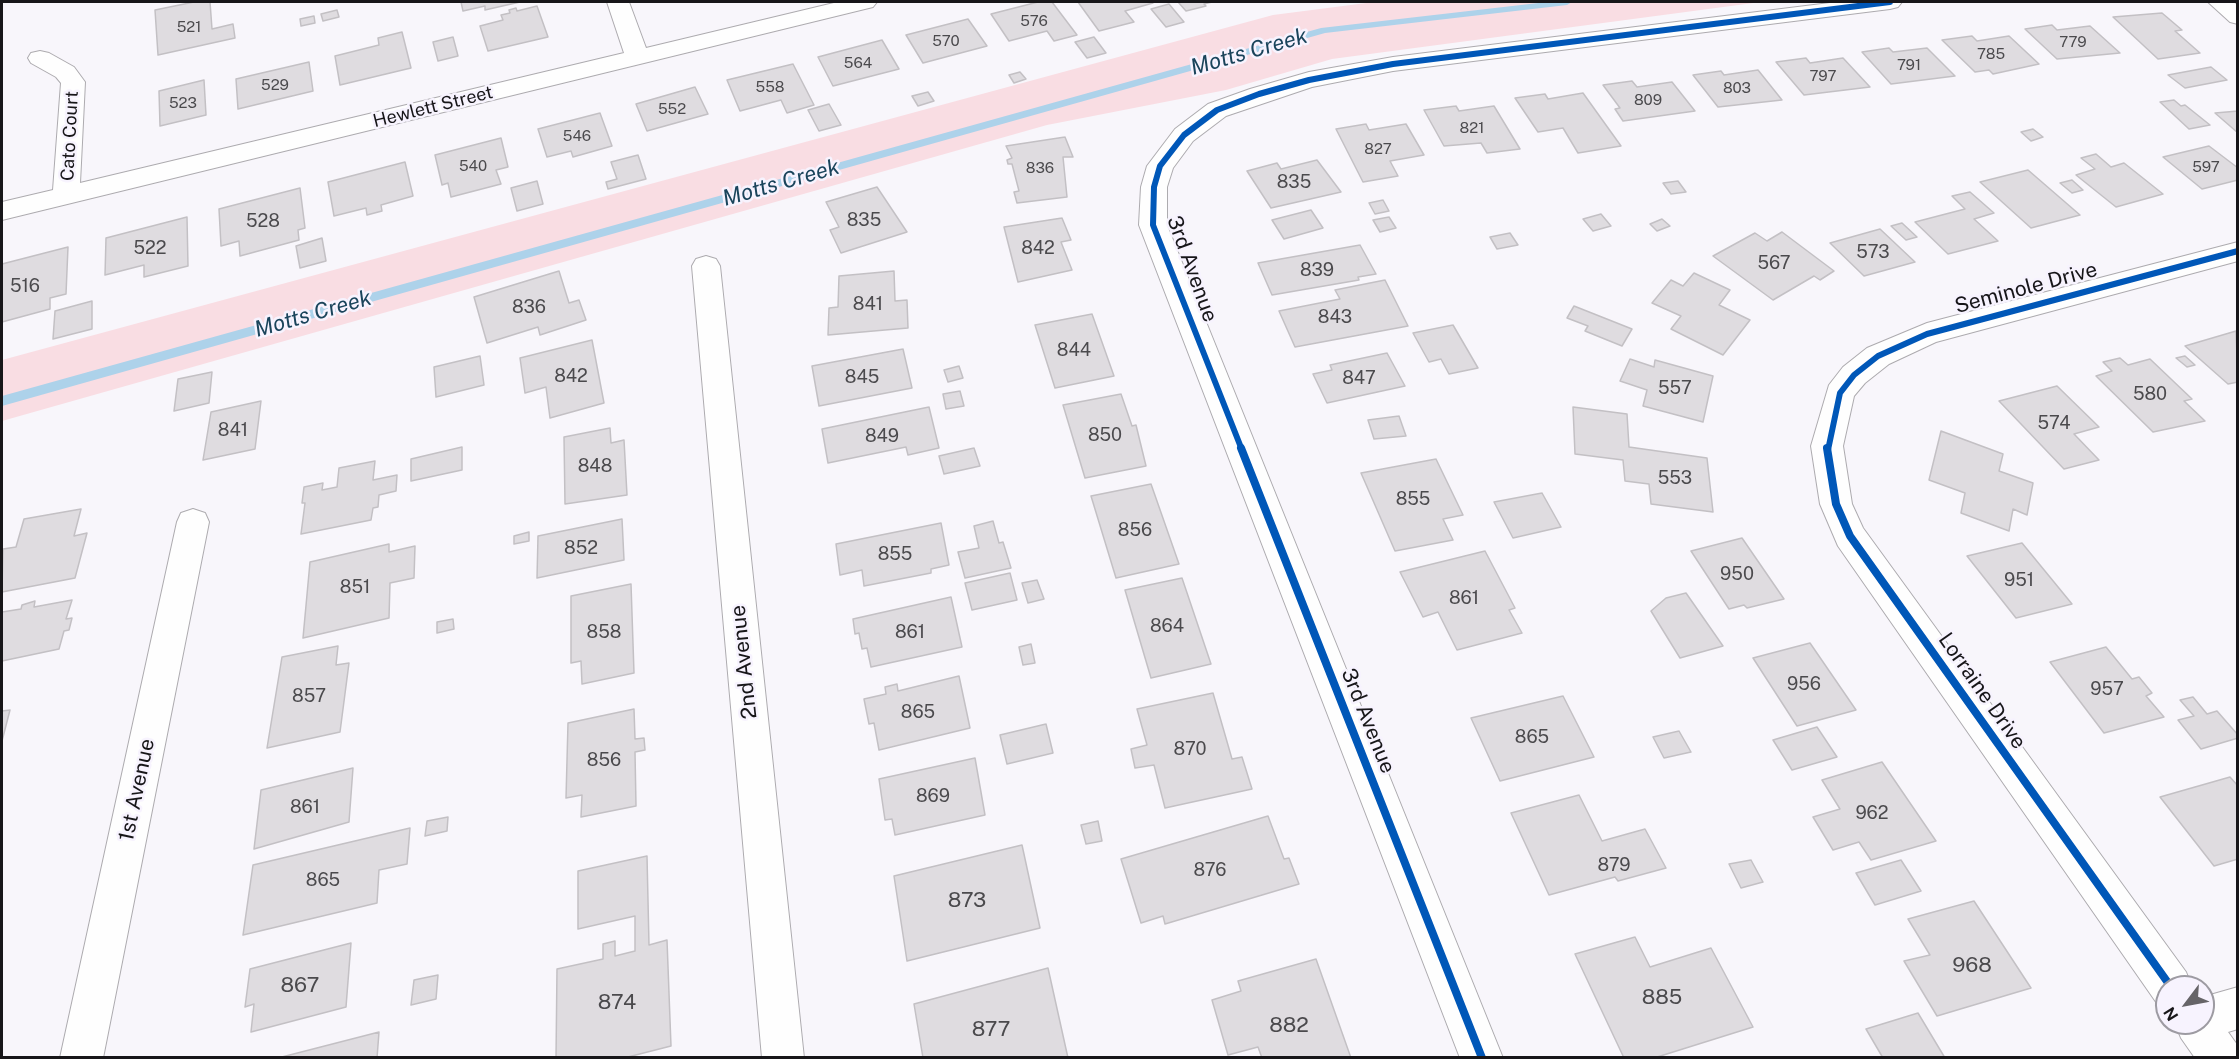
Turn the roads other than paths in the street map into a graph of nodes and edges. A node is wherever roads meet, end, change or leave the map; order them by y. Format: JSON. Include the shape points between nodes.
{"nodes":[{"id":1,"x":618,"y":2,"type":"edge"},
{"id":2,"x":865,"y":2,"type":"edge"},
{"id":3,"x":1890,"y":2,"type":"edge"},
{"id":4,"x":2219,"y":2,"type":"edge"},
{"id":5,"x":2238,"y":16,"type":"edge"},
{"id":6,"x":637,"y":57,"type":"junction"},
{"id":7,"x":40,"y":58,"type":"dead end"},
{"id":8,"x":66,"y":196,"type":"junction"},
{"id":9,"x":2,"y":211,"type":"edge"},
{"id":10,"x":2238,"y":251,"type":"edge"},
{"id":11,"x":706,"y":266,"type":"dead end"},
{"id":12,"x":1840,"y":393,"type":"joint"},
{"id":13,"x":193,"y":522,"type":"dead end"},
{"id":14,"x":2162,"y":975,"type":"edge"},
{"id":15,"x":2238,"y":1008,"type":"edge"},
{"id":16,"x":2215,"y":1015,"type":"edge"},
{"id":17,"x":2205,"y":1035,"type":"edge"},
{"id":18,"x":81,"y":1058,"type":"edge"},
{"id":19,"x":783,"y":1058,"type":"edge"},
{"id":20,"x":1482,"y":1058,"type":"edge"},
{"id":21,"x":2221,"y":1058,"type":"edge"}],
"edges":[{"from":1,"to":6,"type":"street"},
{"from":2,"to":6,"type":"street","name":"Hewlett Street"},
{"from":3,"to":20,"type":"street","name":"3rd Avenue","via":[[1393,64],[1310,80],[1218,110],[1184,135],[1160,166],[1154,187],[1153,225]]},
{"from":4,"to":5,"type":"street"},
{"from":6,"to":8,"type":"street","name":"Hewlett Street"},
{"from":7,"to":8,"type":"street","name":"Cato Court","via":[[65,72],[73,82]]},
{"from":8,"to":9,"type":"street","name":"Hewlett Street"},
{"from":10,"to":12,"type":"street","name":"Seminole Drive","via":[[1928,334],[1878,356],[1854,375]]},
{"from":11,"to":19,"type":"street","name":"2nd Avenue"},
{"from":12,"to":14,"type":"street","name":"Lorraine Drive","via":[[1827,446],[1836,504],[1850,536]]},
{"from":13,"to":18,"type":"street","name":"1st Avenue"},
{"from":15,"to":16,"type":"street"},
{"from":17,"to":21,"type":"street"}]}
